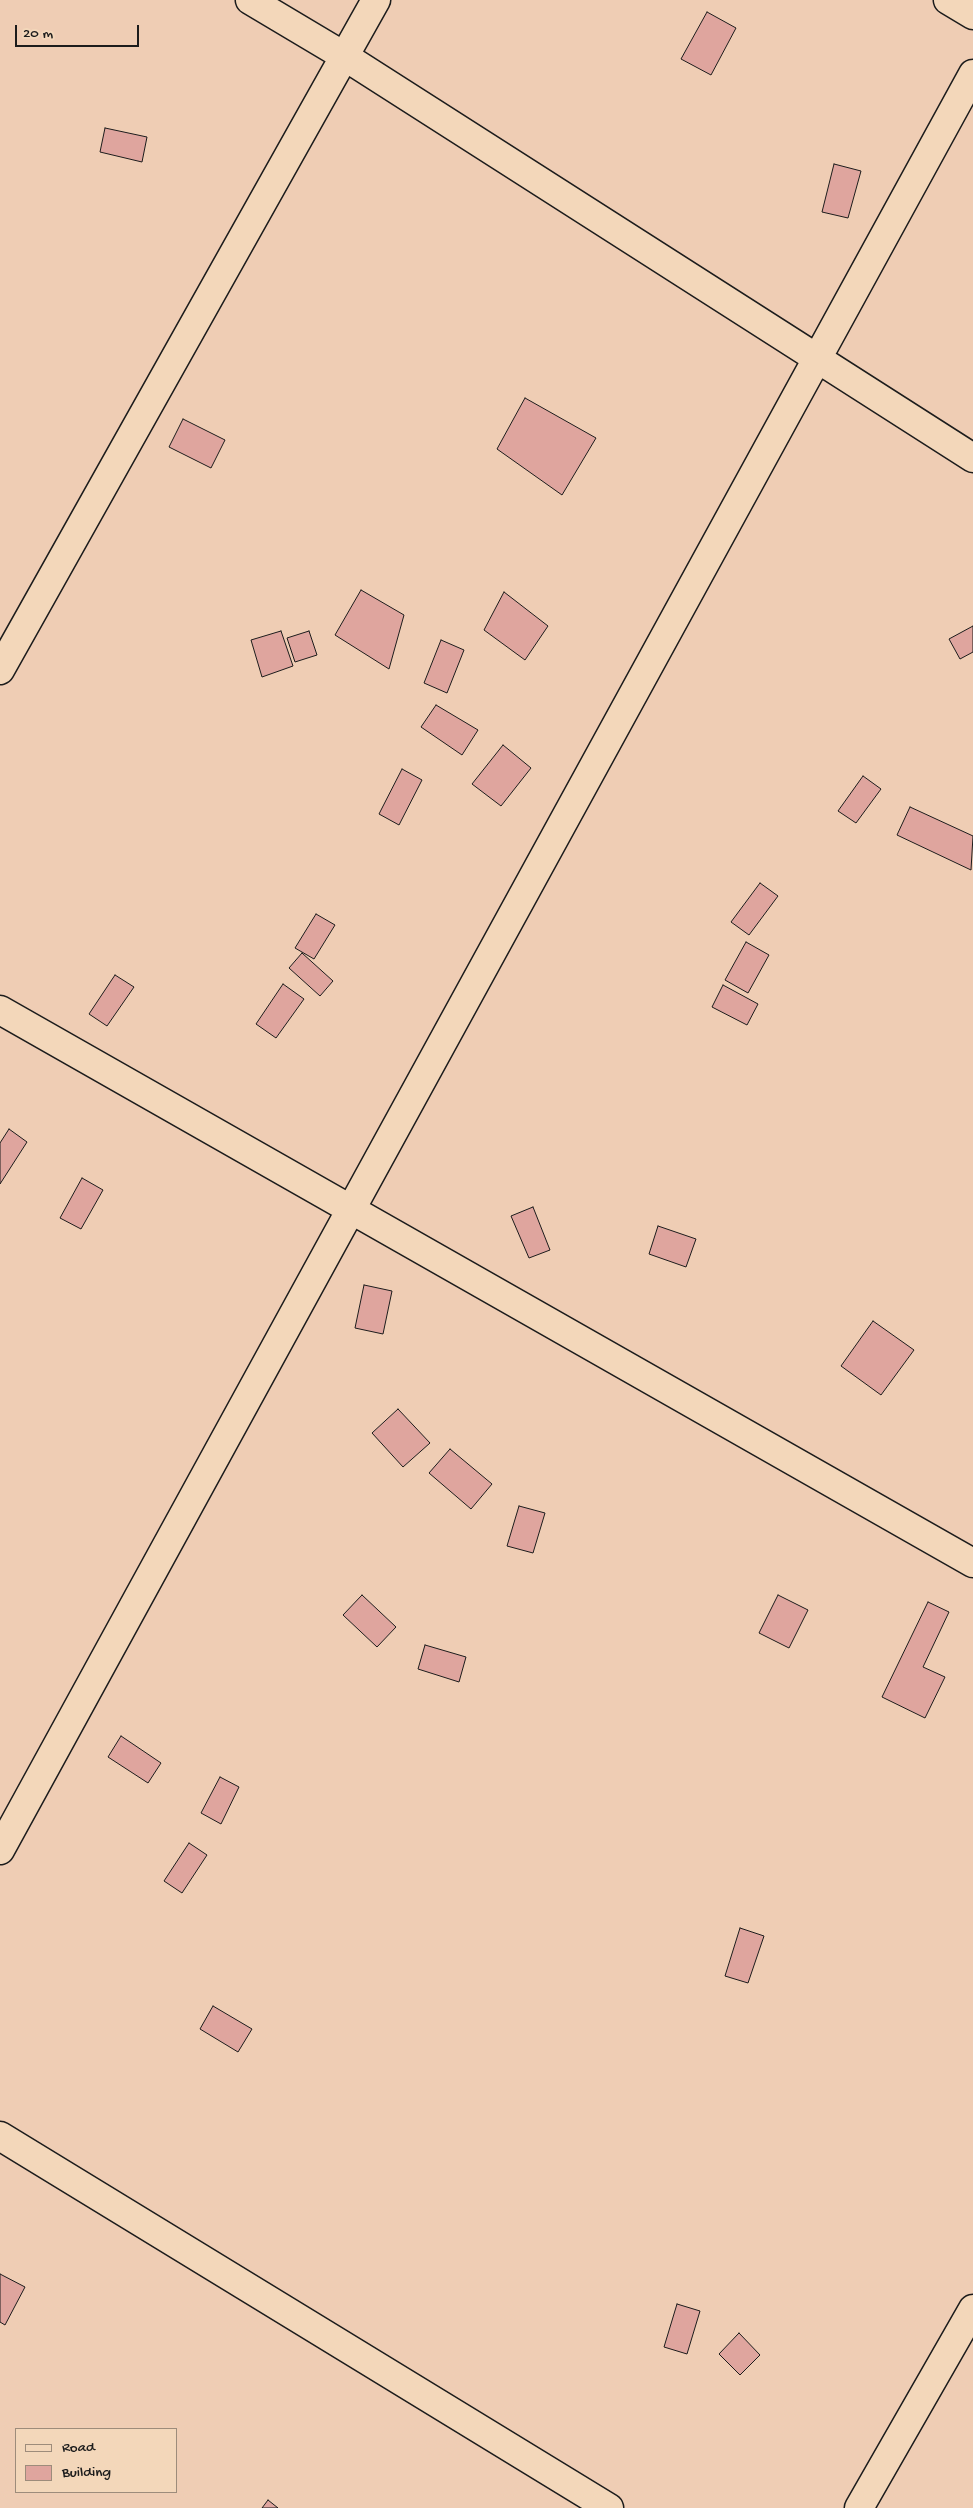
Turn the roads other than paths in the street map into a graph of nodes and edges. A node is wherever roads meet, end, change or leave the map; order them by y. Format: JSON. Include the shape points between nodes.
{"nodes":[{"id":1,"x":250,"y":0,"type":"edge"},
{"id":2,"x":376,"y":0,"type":"edge"},
{"id":3,"x":948,"y":0,"type":"edge"},
{"id":4,"x":973,"y":15,"type":"edge"},
{"id":5,"x":344,"y":56,"type":"junction"},
{"id":6,"x":973,"y":74,"type":"edge"},
{"id":7,"x":817,"y":358,"type":"junction"},
{"id":8,"x":973,"y":458,"type":"edge"},
{"id":9,"x":0,"y":670,"type":"edge"},
{"id":10,"x":0,"y":1010,"type":"edge"},
{"id":11,"x":351,"y":1210,"type":"junction"},
{"id":12,"x":973,"y":1563,"type":"edge"},
{"id":13,"x":0,"y":1850,"type":"edge"},
{"id":14,"x":0,"y":2136,"type":"edge"},
{"id":15,"x":973,"y":2309,"type":"edge"},
{"id":16,"x":609,"y":2508,"type":"edge"},
{"id":17,"x":859,"y":2508,"type":"edge"}],
"edges":[{"from":1,"to":5,"type":"street"},
{"from":2,"to":5,"type":"street"},
{"from":3,"to":4,"type":"street"},
{"from":5,"to":7,"type":"street"},
{"from":5,"to":9,"type":"street"},
{"from":6,"to":7,"type":"street"},
{"from":7,"to":8,"type":"street"},
{"from":7,"to":11,"type":"street"},
{"from":10,"to":11,"type":"street"},
{"from":11,"to":12,"type":"street"},
{"from":11,"to":13,"type":"street"},
{"from":14,"to":16,"type":"street"},
{"from":15,"to":17,"type":"street"}]}
